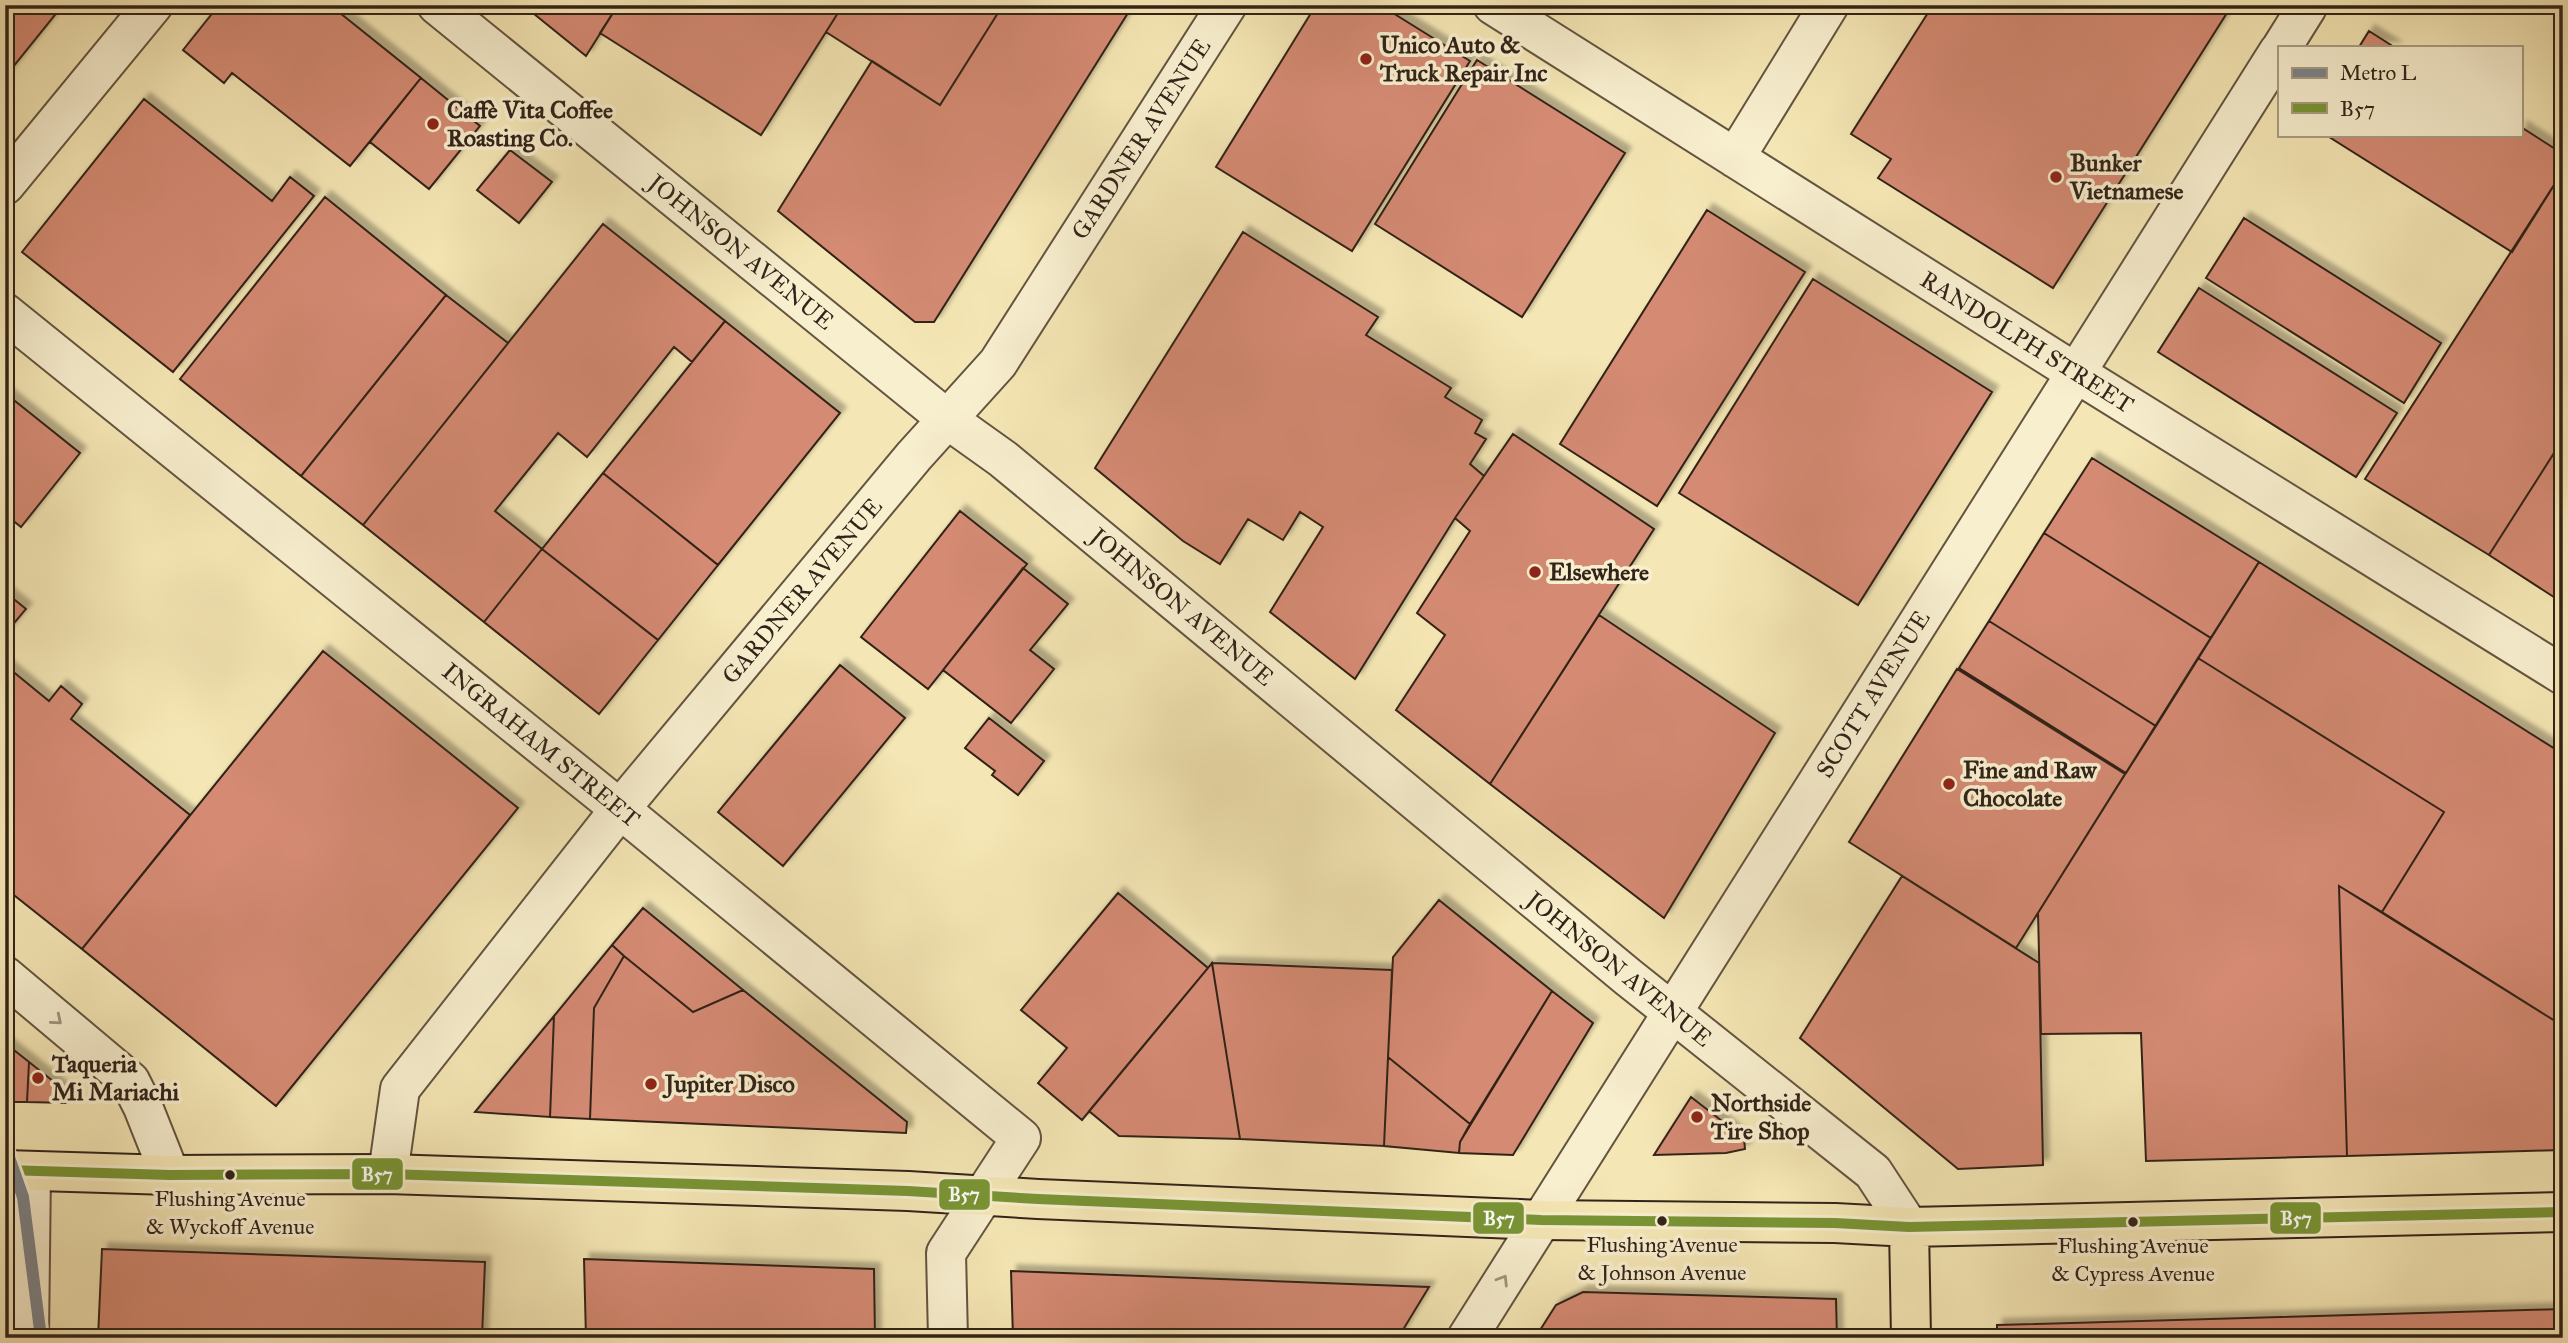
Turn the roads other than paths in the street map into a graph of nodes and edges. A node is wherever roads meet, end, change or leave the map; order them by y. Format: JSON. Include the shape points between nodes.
{"nodes":[{"id":1,"x":153,"y":5,"type":"edge"},
{"id":2,"x":437,"y":5,"type":"edge"},
{"id":3,"x":1227,"y":5,"type":"edge"},
{"id":4,"x":1493,"y":5,"type":"edge"},
{"id":5,"x":1829,"y":5,"type":"edge"},
{"id":6,"x":2307,"y":7,"type":"edge"},
{"id":7,"x":2282,"y":46,"type":"edge"},
{"id":8,"x":2278,"y":52,"type":"edge"},
{"id":9,"x":1735,"y":158,"type":"junction"},
{"id":10,"x":5,"y":185,"type":"edge"},
{"id":11,"x":5,"y":313,"type":"edge"},
{"id":12,"x":2076,"y":373,"type":"junction"},
{"id":13,"x":947,"y":419,"type":"junction"},
{"id":14,"x":2563,"y":675,"type":"edge"},
{"id":15,"x":620,"y":809,"type":"junction"},
{"id":16,"x":5,"y":976,"type":"edge"},
{"id":17,"x":1672,"y":1013,"type":"junction"},
{"id":18,"x":18,"y":1170,"type":"edge"},
{"id":19,"x":388,"y":1174,"type":"junction"},
{"id":20,"x":170,"y":1175,"type":"junction"},
{"id":21,"x":985,"y":1196,"type":"junction"},
{"id":22,"x":2563,"y":1212,"type":"edge"},
{"id":23,"x":1541,"y":1220,"type":"junction"},
{"id":24,"x":1909,"y":1227,"type":"junction"},
{"id":25,"x":29,"y":1338,"type":"edge"},
{"id":26,"x":948,"y":1338,"type":"edge"},
{"id":27,"x":1467,"y":1338,"type":"edge"},
{"id":28,"x":1911,"y":1338,"type":"edge"}],
"edges":[{"from":1,"to":10,"type":"street"},
{"from":2,"to":13,"type":"street","name":"JOHNSON AVENUE"},
{"from":3,"to":13,"type":"street","name":"GARDNER AVENUE","via":[[998,363]]},
{"from":4,"to":9,"type":"street","name":"RANDOLPH STREET"},
{"from":5,"to":9,"type":"street"},
{"from":6,"to":7,"type":"street","name":"SCOTT AVENUE"},
{"from":8,"to":12,"type":"street","name":"SCOTT AVENUE"},
{"from":9,"to":12,"type":"street","name":"RANDOLPH STREET"},
{"from":11,"to":15,"type":"street","name":"INGRAHAM STREET"},
{"from":12,"to":14,"type":"street","name":"RANDOLPH STREET"},
{"from":12,"to":17,"type":"street","name":"SCOTT AVENUE"},
{"from":13,"to":15,"type":"street","name":"GARDNER AVENUE"},
{"from":13,"to":17,"type":"street","name":"JOHNSON AVENUE","via":[[1003,458]]},
{"from":15,"to":19,"type":"street","name":"GARDNER AVENUE","via":[[400,1089]]},
{"from":15,"to":21,"type":"street","name":"INGRAHAM STREET","via":[[1021,1138]]},
{"from":16,"to":20,"type":"street","one_way":true,"via":[[130,1081]]},
{"from":17,"to":23,"type":"street","name":"SCOTT AVENUE"},
{"from":17,"to":24,"type":"street","name":"JOHNSON AVENUE","via":[[1873,1172]]},
{"from":18,"to":20,"type":"main road"},
{"from":18,"to":25,"type":"street"},
{"from":19,"to":20,"type":"main road"},
{"from":19,"to":21,"type":"main road"},
{"from":21,"to":23,"type":"main road"},
{"from":21,"to":26,"type":"street","via":[[946,1253]]},
{"from":22,"to":24,"type":"main road"},
{"from":23,"to":24,"type":"main road"},
{"from":27,"to":23,"type":"street","name":"SCOTT AVENUE","one_way":true},
{"from":24,"to":28,"type":"main road"}]}
